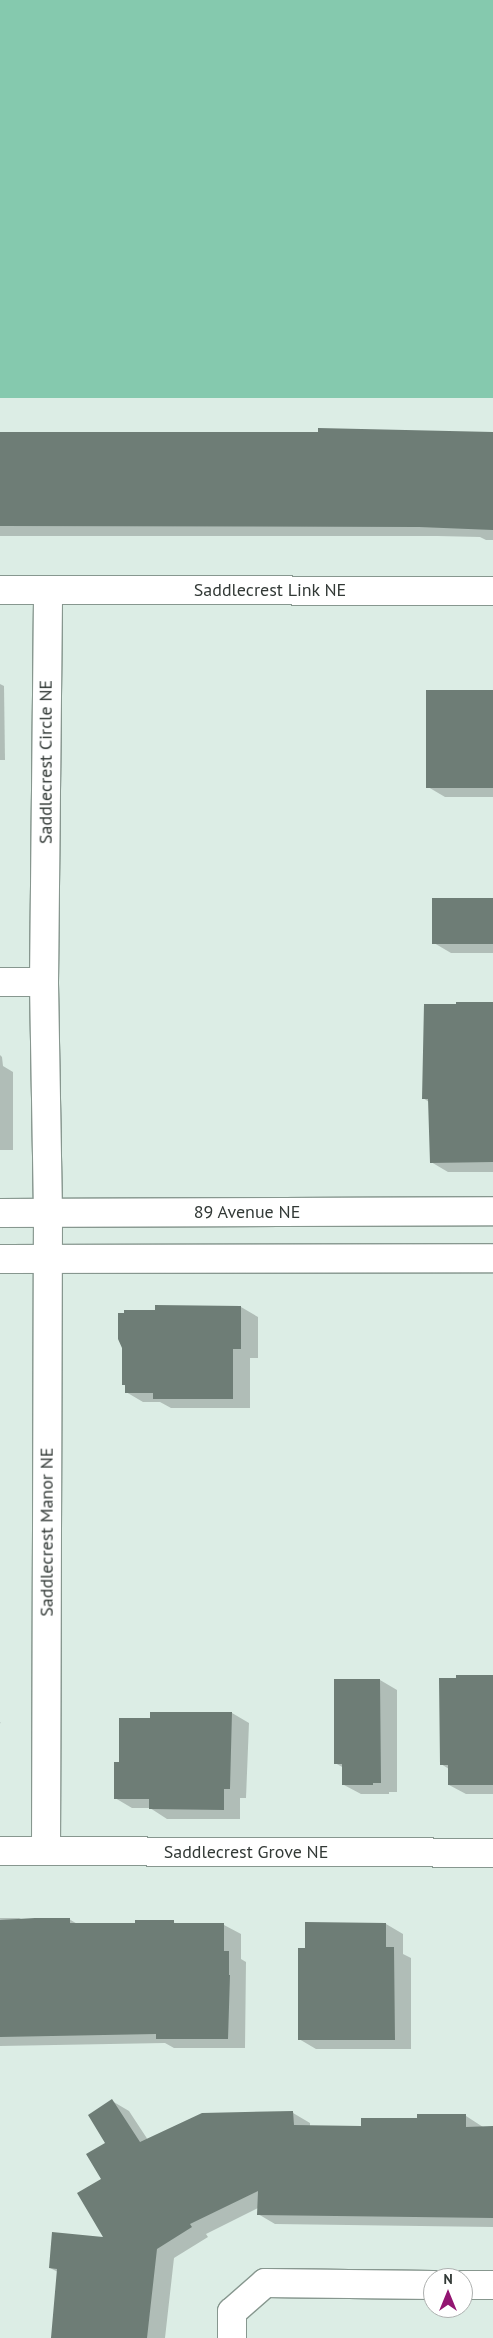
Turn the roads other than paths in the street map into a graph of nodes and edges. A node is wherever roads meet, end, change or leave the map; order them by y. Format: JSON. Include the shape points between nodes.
{"nodes":[{"id":1,"x":0,"y":590,"type":"edge"},
{"id":2,"x":48,"y":590,"type":"junction"},
{"id":3,"x":493,"y":591,"type":"edge"},
{"id":4,"x":0,"y":982,"type":"edge"},
{"id":5,"x":44,"y":982,"type":"junction"},
{"id":6,"x":493,"y":1211,"type":"edge"},
{"id":7,"x":0,"y":1213,"type":"edge"},
{"id":8,"x":48,"y":1213,"type":"junction"},
{"id":9,"x":48,"y":1258,"type":"junction"},
{"id":10,"x":493,"y":1258,"type":"edge"},
{"id":11,"x":0,"y":1259,"type":"edge"},
{"id":12,"x":0,"y":1851,"type":"edge"},
{"id":13,"x":46,"y":1851,"type":"junction"},
{"id":14,"x":493,"y":1853,"type":"edge"},
{"id":15,"x":423,"y":2284,"type":"edge"},
{"id":16,"x":473,"y":2285,"type":"edge"},
{"id":17,"x":493,"y":2285,"type":"edge"},
{"id":18,"x":232,"y":2338,"type":"edge"}],
"edges":[{"from":1,"to":2,"type":"street"},
{"from":2,"to":3,"type":"street","name":"Saddlecrest Link NE"},
{"from":2,"to":5,"type":"street","name":"Saddlecrest Circle NE"},
{"from":4,"to":5,"type":"street"},
{"from":5,"to":8,"type":"street","name":"Saddlecrest Circle NE"},
{"from":6,"to":8,"type":"street","name":"89 Avenue NE"},
{"from":7,"to":8,"type":"street","name":"89 Avenue NE"},
{"from":8,"to":9,"type":"street","name":"Saddlecrest Manor NE"},
{"from":9,"to":10,"type":"street"},
{"from":9,"to":11,"type":"street"},
{"from":9,"to":13,"type":"street","name":"Saddlecrest Manor NE"},
{"from":12,"to":13,"type":"street","name":"Saddlecrest Grove NE"},
{"from":13,"to":14,"type":"street","name":"Saddlecrest Grove NE"},
{"from":15,"to":18,"type":"street","via":[[265,2283],[232,2312]]},
{"from":16,"to":17,"type":"street"}]}
